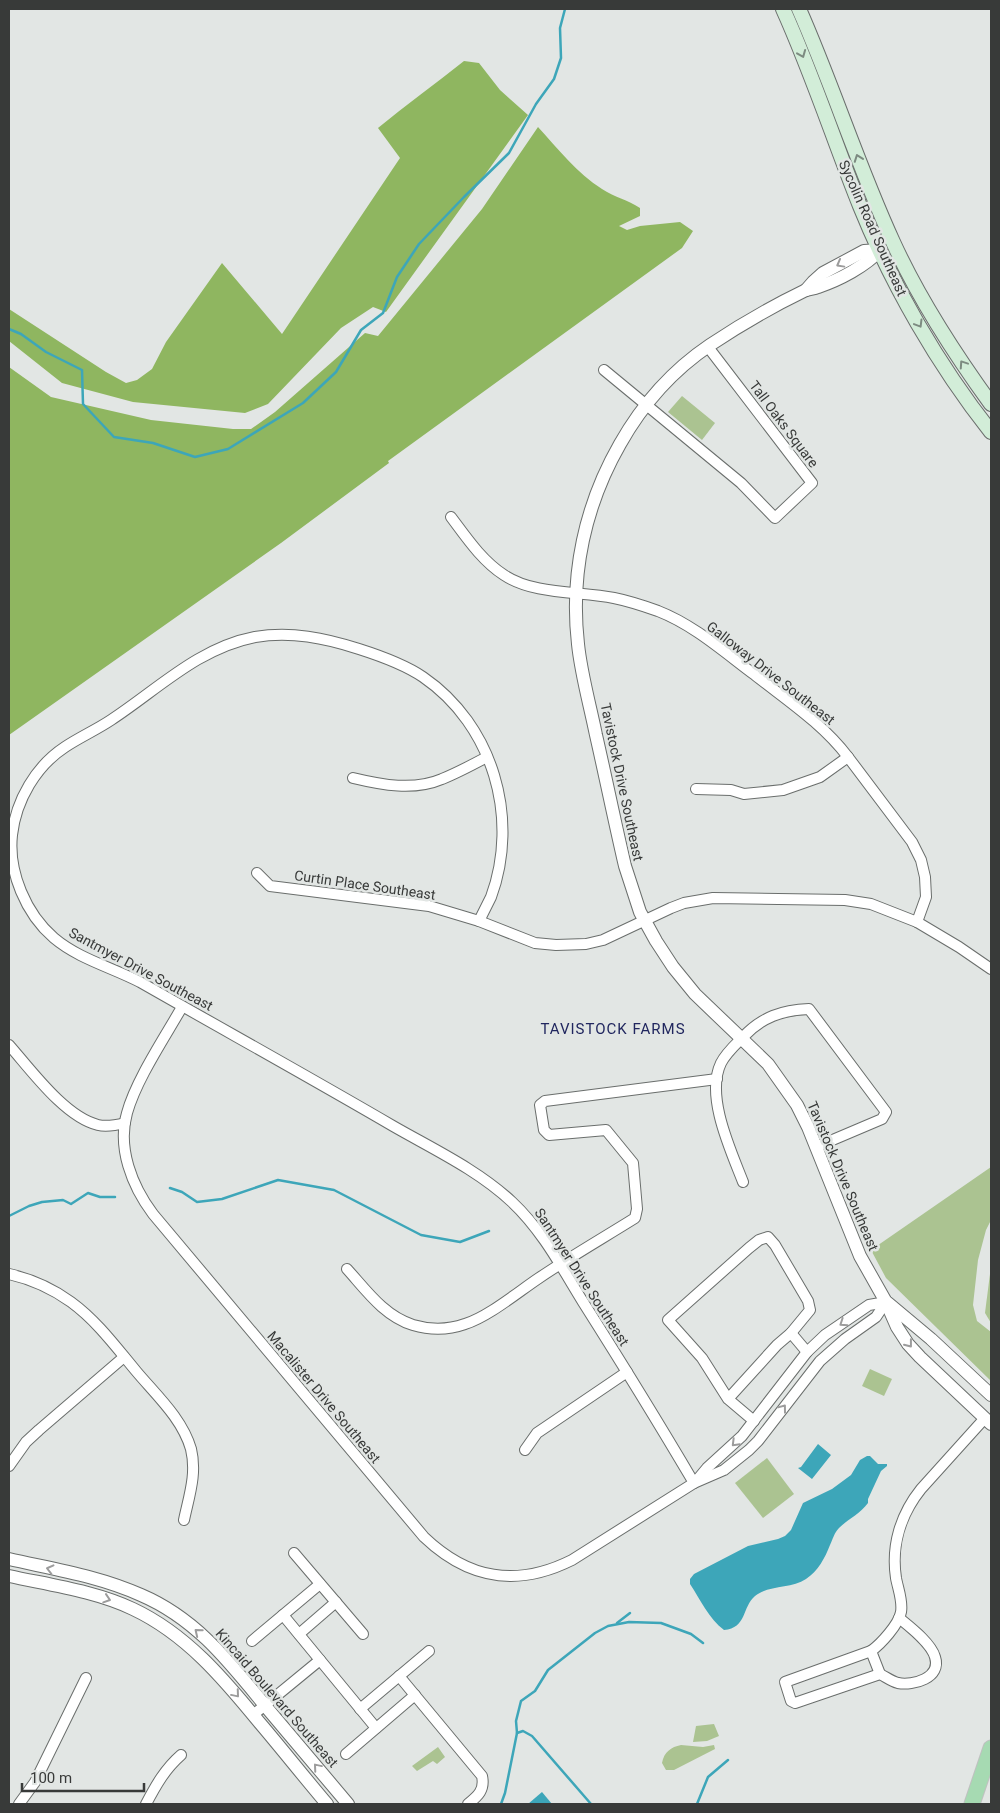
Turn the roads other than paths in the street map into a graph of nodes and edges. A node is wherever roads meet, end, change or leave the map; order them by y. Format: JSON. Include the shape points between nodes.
{"nodes":[{"id":1,"x":784,"y":9,"type":"edge"},
{"id":2,"x":799,"y":9,"type":"edge"},
{"id":3,"x":880,"y":250,"type":"junction"},
{"id":4,"x":708,"y":347,"type":"junction"},
{"id":5,"x":604,"y":370,"type":"dead end"},
{"id":6,"x":647,"y":404,"type":"junction"},
{"id":7,"x":991,"y":404,"type":"edge"},
{"id":8,"x":991,"y":432,"type":"edge"},
{"id":9,"x":451,"y":517,"type":"dead end"},
{"id":10,"x":575,"y":593,"type":"junction"},
{"id":11,"x":487,"y":757,"type":"junction"},
{"id":12,"x":848,"y":757,"type":"junction"},
{"id":13,"x":354,"y":778,"type":"dead end"},
{"id":14,"x":696,"y":789,"type":"dead end"},
{"id":15,"x":257,"y":873,"type":"dead end"},
{"id":16,"x":644,"y":920,"type":"junction"},
{"id":17,"x":479,"y":921,"type":"junction"},
{"id":18,"x":917,"y":922,"type":"junction"},
{"id":19,"x":991,"y":969,"type":"edge"},
{"id":20,"x":182,"y":1007,"type":"junction"},
{"id":21,"x":742,"y":1038,"type":"junction"},
{"id":22,"x":9,"y":1045,"type":"edge"},
{"id":23,"x":717,"y":1078,"type":"junction"},
{"id":24,"x":125,"y":1122,"type":"junction"},
{"id":25,"x":816,"y":1147,"type":"junction"},
{"id":26,"x":743,"y":1182,"type":"dead end"},
{"id":27,"x":559,"y":1264,"type":"junction"},
{"id":28,"x":347,"y":1269,"type":"dead end"},
{"id":29,"x":9,"y":1274,"type":"edge"},
{"id":30,"x":886,"y":1302,"type":"junction"},
{"id":31,"x":791,"y":1333,"type":"junction"},
{"id":32,"x":807,"y":1352,"type":"junction"},
{"id":33,"x":124,"y":1357,"type":"junction"},
{"id":34,"x":627,"y":1372,"type":"junction"},
{"id":35,"x":991,"y":1395,"type":"edge"},
{"id":36,"x":728,"y":1399,"type":"junction"},
{"id":37,"x":754,"y":1421,"type":"junction"},
{"id":38,"x":988,"y":1421,"type":"edge"},
{"id":39,"x":525,"y":1450,"type":"dead end"},
{"id":40,"x":9,"y":1466,"type":"edge"},
{"id":41,"x":694,"y":1483,"type":"junction"},
{"id":42,"x":184,"y":1520,"type":"dead end"},
{"id":43,"x":294,"y":1553,"type":"dead end"},
{"id":44,"x":9,"y":1559,"type":"edge"},
{"id":45,"x":9,"y":1576,"type":"edge"},
{"id":46,"x":320,"y":1584,"type":"junction"},
{"id":47,"x":336,"y":1602,"type":"junction"},
{"id":48,"x":283,"y":1615,"type":"junction"},
{"id":49,"x":899,"y":1618,"type":"junction"},
{"id":50,"x":299,"y":1634,"type":"junction"},
{"id":51,"x":363,"y":1634,"type":"dead end"},
{"id":52,"x":252,"y":1641,"type":"dead end"},
{"id":53,"x":429,"y":1651,"type":"dead end"},
{"id":54,"x":871,"y":1651,"type":"junction"},
{"id":55,"x":320,"y":1660,"type":"junction"},
{"id":56,"x":880,"y":1674,"type":"junction"},
{"id":57,"x":399,"y":1676,"type":"junction"},
{"id":58,"x":86,"y":1678,"type":"dead end"},
{"id":59,"x":415,"y":1695,"type":"junction"},
{"id":60,"x":266,"y":1706,"type":"junction"},
{"id":61,"x":360,"y":1709,"type":"junction"},
{"id":62,"x":254,"y":1715,"type":"junction"},
{"id":63,"x":376,"y":1728,"type":"junction"},
{"id":64,"x":991,"y":1749,"type":"edge"},
{"id":65,"x":346,"y":1754,"type":"dead end"},
{"id":66,"x":181,"y":1755,"type":"dead end"},
{"id":67,"x":18,"y":1804,"type":"edge"},
{"id":68,"x":146,"y":1804,"type":"edge"},
{"id":69,"x":327,"y":1804,"type":"edge"},
{"id":70,"x":348,"y":1804,"type":"edge"},
{"id":71,"x":468,"y":1804,"type":"edge"},
{"id":72,"x":972,"y":1804,"type":"edge"}],
"edges":[{"from":1,"to":3,"type":"main road","name":"Sycolin Road Southeast","one_way":true},
{"from":7,"to":2,"type":"main road","name":"Sycolin Road Southeast","one_way":true,"via":[[943,334],[893,243]]},
{"from":3,"to":4,"type":"street","name":"Tavistock Drive Southeast","via":[[864,251],[824,273],[806,290]]},
{"from":3,"to":8,"type":"main road","name":"Sycolin Road Southeast","one_way":true,"via":[[928,338]]},
{"from":4,"to":6,"type":"street","name":"Tavistock Drive Southeast","via":[[679,370]]},
{"from":4,"to":6,"type":"street","name":"Tall Oaks Square","via":[[812,483],[774,518],[741,483]]},
{"from":5,"to":6,"type":"street"},
{"from":6,"to":10,"type":"street","name":"Tavistock Drive Southeast","via":[[611,459],[590,507]]},
{"from":9,"to":10,"type":"street","name":"Galloway Drive Southeast","via":[[482,556],[504,576],[530,586]]},
{"from":10,"to":12,"type":"street","name":"Galloway Drive Southeast","via":[[614,598],[675,618],[707,638],[818,724]]},
{"from":10,"to":16,"type":"street","name":"Tavistock Drive Southeast","via":[[584,681],[625,866]]},
{"from":11,"to":13,"type":"street","via":[[440,780],[424,784],[390,785]]},
{"from":11,"to":17,"type":"street","name":"Santmyer Drive Southeast","via":[[501,799],[502,836],[491,897]]},
{"from":11,"to":20,"type":"street","name":"Santmyer Drive Southeast","via":[[461,713],[420,675],[397,662],[334,641],[306,635],[275,634],[238,641],[207,653],[108,722],[55,754],[27,789],[12,833],[17,880],[30,910],[40,924],[66,947]]},
{"from":12,"to":14,"type":"street","via":[[820,777],[783,790],[744,794],[731,790]]},
{"from":12,"to":18,"type":"street","name":"Galloway Drive Southeast","via":[[912,842],[921,860],[926,897]]},
{"from":15,"to":17,"type":"street","name":"Curtin Place Southeast","via":[[270,886],[429,906]]},
{"from":16,"to":17,"type":"street","name":"Curtin Place Southeast","via":[[602,940],[567,945],[535,944]]},
{"from":16,"to":18,"type":"street","name":"Curtin Place Southeast","via":[[684,904],[732,897],[845,900],[871,904]]},
{"from":16,"to":21,"type":"street","name":"Tavistock Drive Southeast","via":[[662,953],[687,985]]},
{"from":18,"to":19,"type":"street","name":"Curtin Place Southeast"},
{"from":20,"to":24,"type":"street","name":"Macalister Drive Southeast","via":[[135,1092]]},
{"from":20,"to":27,"type":"street","name":"Santmyer Drive Southeast","via":[[483,1179],[525,1215]]},
{"from":21,"to":23,"type":"street","via":[[720,1065]]},
{"from":21,"to":25,"type":"street","name":"Tavistock Drive Southeast","via":[[783,1084],[797,1105]]},
{"from":21,"to":25,"type":"street","via":[[766,1018],[808,1009],[886,1112],[882,1120]]},
{"from":22,"to":24,"type":"street","via":[[77,1116],[99,1126]]},
{"from":23,"to":26,"type":"street","via":[[716,1103]]},
{"from":23,"to":27,"type":"street","via":[[540,1104],[544,1130],[548,1135],[606,1130],[633,1163],[635,1218]]},
{"from":24,"to":41,"type":"street","name":"Macalister Drive Southeast","via":[[127,1160],[146,1206],[424,1537],[450,1559],[490,1574],[516,1576],[541,1572],[572,1560]]},
{"from":25,"to":30,"type":"street","name":"Tavistock Drive Southeast","via":[[860,1256]]},
{"from":27,"to":28,"type":"street","via":[[477,1319],[439,1329],[412,1325],[390,1314]]},
{"from":27,"to":34,"type":"street","name":"Santmyer Drive Southeast"},
{"from":29,"to":33,"type":"street","via":[[37,1283],[71,1302],[97,1325]]},
{"from":30,"to":32,"type":"street","name":"Macalister Drive Southeast","one_way":true,"via":[[869,1305],[825,1335]]},
{"from":30,"to":35,"type":"street","name":"Tavistock Drive Southeast"},
{"from":30,"to":38,"type":"street","name":"Tavistock Drive Southeast","one_way":true,"via":[[908,1344]]},
{"from":41,"to":30,"type":"street","name":"Macalister Drive Southeast","one_way":true,"via":[[724,1470],[750,1450],[820,1361],[876,1317]]},
{"from":31,"to":32,"type":"street"},
{"from":31,"to":36,"type":"street","via":[[777,1344]]},
{"from":31,"to":36,"type":"street","via":[[808,1314],[810,1305],[768,1237],[749,1248],[668,1320],[702,1358]]},
{"from":32,"to":37,"type":"street","name":"Macalister Drive Southeast"},
{"from":33,"to":40,"type":"street","via":[[26,1442]]},
{"from":33,"to":42,"type":"street","via":[[176,1418],[187,1439],[194,1470]]},
{"from":34,"to":39,"type":"street","via":[[537,1433]]},
{"from":34,"to":41,"type":"street","name":"Santmyer Drive Southeast"},
{"from":36,"to":37,"type":"street"},
{"from":37,"to":41,"type":"street","name":"Macalister Drive Southeast","one_way":true},
{"from":38,"to":49,"type":"street","via":[[921,1489],[901,1524],[894,1554],[901,1601]]},
{"from":43,"to":46,"type":"street"},
{"from":60,"to":44,"type":"street","name":"Kincaid Boulevard Southeast","one_way":true,"via":[[198,1631],[142,1595],[110,1583]]},
{"from":45,"to":62,"type":"street","name":"Kincaid Boulevard Southeast","one_way":true,"via":[[101,1597],[148,1617],[191,1646]]},
{"from":46,"to":47,"type":"street"},
{"from":46,"to":48,"type":"street"},
{"from":47,"to":50,"type":"street"},
{"from":47,"to":51,"type":"street"},
{"from":48,"to":50,"type":"street"},
{"from":48,"to":52,"type":"street"},
{"from":49,"to":54,"type":"street"},
{"from":49,"to":56,"type":"street","via":[[932,1650],[935,1668],[927,1678],[917,1682],[895,1682]]},
{"from":50,"to":55,"type":"street"},
{"from":53,"to":57,"type":"street"},
{"from":54,"to":56,"type":"street"},
{"from":54,"to":56,"type":"street","via":[[785,1682],[790,1700],[795,1703]]},
{"from":55,"to":60,"type":"street"},
{"from":55,"to":61,"type":"street"},
{"from":57,"to":59,"type":"street"},
{"from":57,"to":61,"type":"street"},
{"from":58,"to":67,"type":"street","via":[[35,1782]]},
{"from":59,"to":63,"type":"street"},
{"from":59,"to":71,"type":"street","via":[[482,1776],[484,1782],[480,1793]]},
{"from":60,"to":62,"type":"street"},
{"from":70,"to":60,"type":"street","name":"Kincaid Boulevard Southeast","one_way":true},
{"from":61,"to":63,"type":"street"},
{"from":62,"to":69,"type":"street","name":"Kincaid Boulevard Southeast"},
{"from":63,"to":65,"type":"street"},
{"from":64,"to":72,"type":"main road"},
{"from":66,"to":68,"type":"street","via":[[168,1766]]}]}
